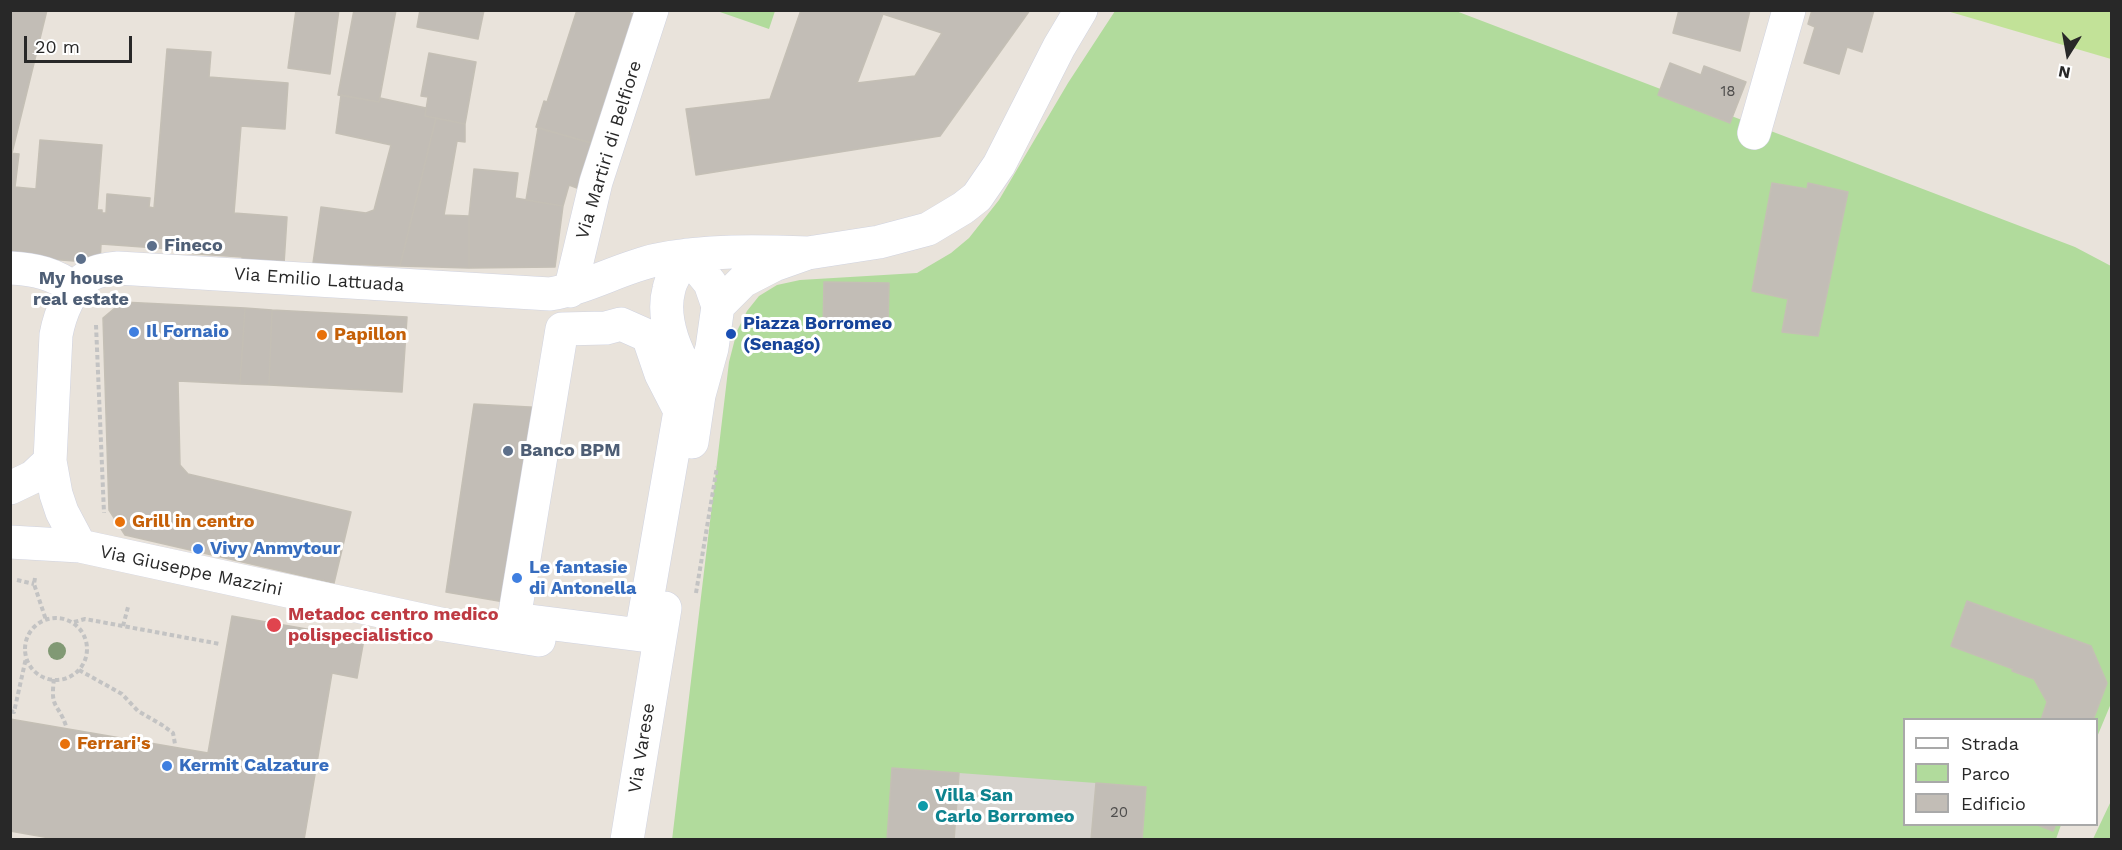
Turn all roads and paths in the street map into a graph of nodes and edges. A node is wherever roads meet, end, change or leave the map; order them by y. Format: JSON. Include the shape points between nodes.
{"nodes":[{"id":1,"x":652,"y":10,"type":"edge"},
{"id":2,"x":1081,"y":10,"type":"edge"},
{"id":3,"x":1790,"y":10,"type":"edge"},
{"id":4,"x":1754,"y":133,"type":"dead end"},
{"id":5,"x":808,"y":253,"type":"junction"},
{"id":6,"x":687,"y":255,"type":"junction"},
{"id":7,"x":10,"y":268,"type":"edge"},
{"id":8,"x":75,"y":289,"type":"junction"},
{"id":9,"x":570,"y":291,"type":"junction"},
{"id":10,"x":718,"y":306,"type":"junction"},
{"id":11,"x":96,"y":317,"type":"dead end"},
{"id":12,"x":699,"y":395,"type":"junction"},
{"id":13,"x":548,"y":408,"type":"joint"},
{"id":14,"x":50,"y":461,"type":"junction"},
{"id":15,"x":717,"y":465,"type":"dead end"},
{"id":16,"x":10,"y":489,"type":"edge"},
{"id":17,"x":104,"y":525,"type":"dead end"},
{"id":18,"x":10,"y":542,"type":"edge"},
{"id":19,"x":80,"y":546,"type":"junction"},
{"id":20,"x":36,"y":573,"type":"dead end"},
{"id":21,"x":10,"y":579,"type":"edge"},
{"id":22,"x":34,"y":584,"type":"junction"},
{"id":23,"x":696,"y":594,"type":"dead end"},
{"id":24,"x":128,"y":607,"type":"dead end"},
{"id":25,"x":46,"y":620,"type":"junction"},
{"id":26,"x":73,"y":622,"type":"junction"},
{"id":27,"x":123,"y":626,"type":"junction"},
{"id":28,"x":220,"y":644,"type":"dead end"},
{"id":29,"x":657,"y":656,"type":"junction"},
{"id":30,"x":26,"y":658,"type":"junction"},
{"id":31,"x":79,"y":670,"type":"junction"},
{"id":32,"x":54,"y":680,"type":"junction"},
{"id":33,"x":10,"y":711,"type":"edge"},
{"id":34,"x":66,"y":726,"type":"dead end"},
{"id":35,"x":176,"y":744,"type":"dead end"},
{"id":36,"x":627,"y":840,"type":"edge"}],
"edges":[{"from":1,"to":9,"type":"street","name":"Via Martiri di Belfiore","via":[[596,182]]},
{"from":2,"to":5,"type":"street","via":[[999,165],[977,197],[928,229],[879,242]]},
{"from":3,"to":4,"type":"street"},
{"from":5,"to":6,"type":"street","name":"Via Emilio Lattuada","via":[[738,251]]},
{"from":5,"to":10,"type":"street","via":[[743,281]]},
{"from":6,"to":9,"type":"street","name":"Via Emilio Lattuada","via":[[654,261]]},
{"from":6,"to":10,"type":"street","via":[[710,283]]},
{"from":6,"to":12,"type":"street","via":[[669,288],[667,321]]},
{"from":7,"to":8,"type":"street","via":[[48,274]]},
{"from":8,"to":9,"type":"street","name":"Via Emilio Lattuada","via":[[89,275],[118,268],[550,294]]},
{"from":8,"to":14,"type":"street","via":[[56,335]]},
{"from":10,"to":12,"type":"street","name":"Via Varese"},
{"from":11,"to":17,"type":"path"},
{"from":12,"to":29,"type":"street","name":"Via Varese"},
{"from":13,"to":13,"type":"street","via":[[514,619],[641,635],[680,411],[648,336],[621,324],[562,329]]},
{"from":14,"to":16,"type":"street","via":[[33,477]]},
{"from":14,"to":19,"type":"street","via":[[62,512]]},
{"from":15,"to":23,"type":"path"},
{"from":18,"to":19,"type":"street","name":"Via Giuseppe Mazzini"},
{"from":19,"to":29,"type":"street","name":"Via Giuseppe Mazzini","via":[[445,625]]},
{"from":20,"to":22,"type":"path"},
{"from":21,"to":22,"type":"path"},
{"from":22,"to":25,"type":"path"},
{"from":24,"to":27,"type":"path"},
{"from":25,"to":26,"type":"path","via":[[63,618]]},
{"from":25,"to":30,"type":"path","via":[[30,632]]},
{"from":26,"to":27,"type":"path","via":[[86,619]]},
{"from":26,"to":31,"type":"path","via":[[86,638],[88,649]]},
{"from":27,"to":28,"type":"path"},
{"from":29,"to":36,"type":"street","name":"Via Varese"},
{"from":30,"to":32,"type":"path","via":[[32,669]]},
{"from":30,"to":33,"type":"path","via":[[15,712]]},
{"from":31,"to":32,"type":"path"},
{"from":31,"to":35,"type":"path","via":[[122,694],[138,711],[162,724],[173,733]]},
{"from":32,"to":34,"type":"path","via":[[53,703]]}]}
